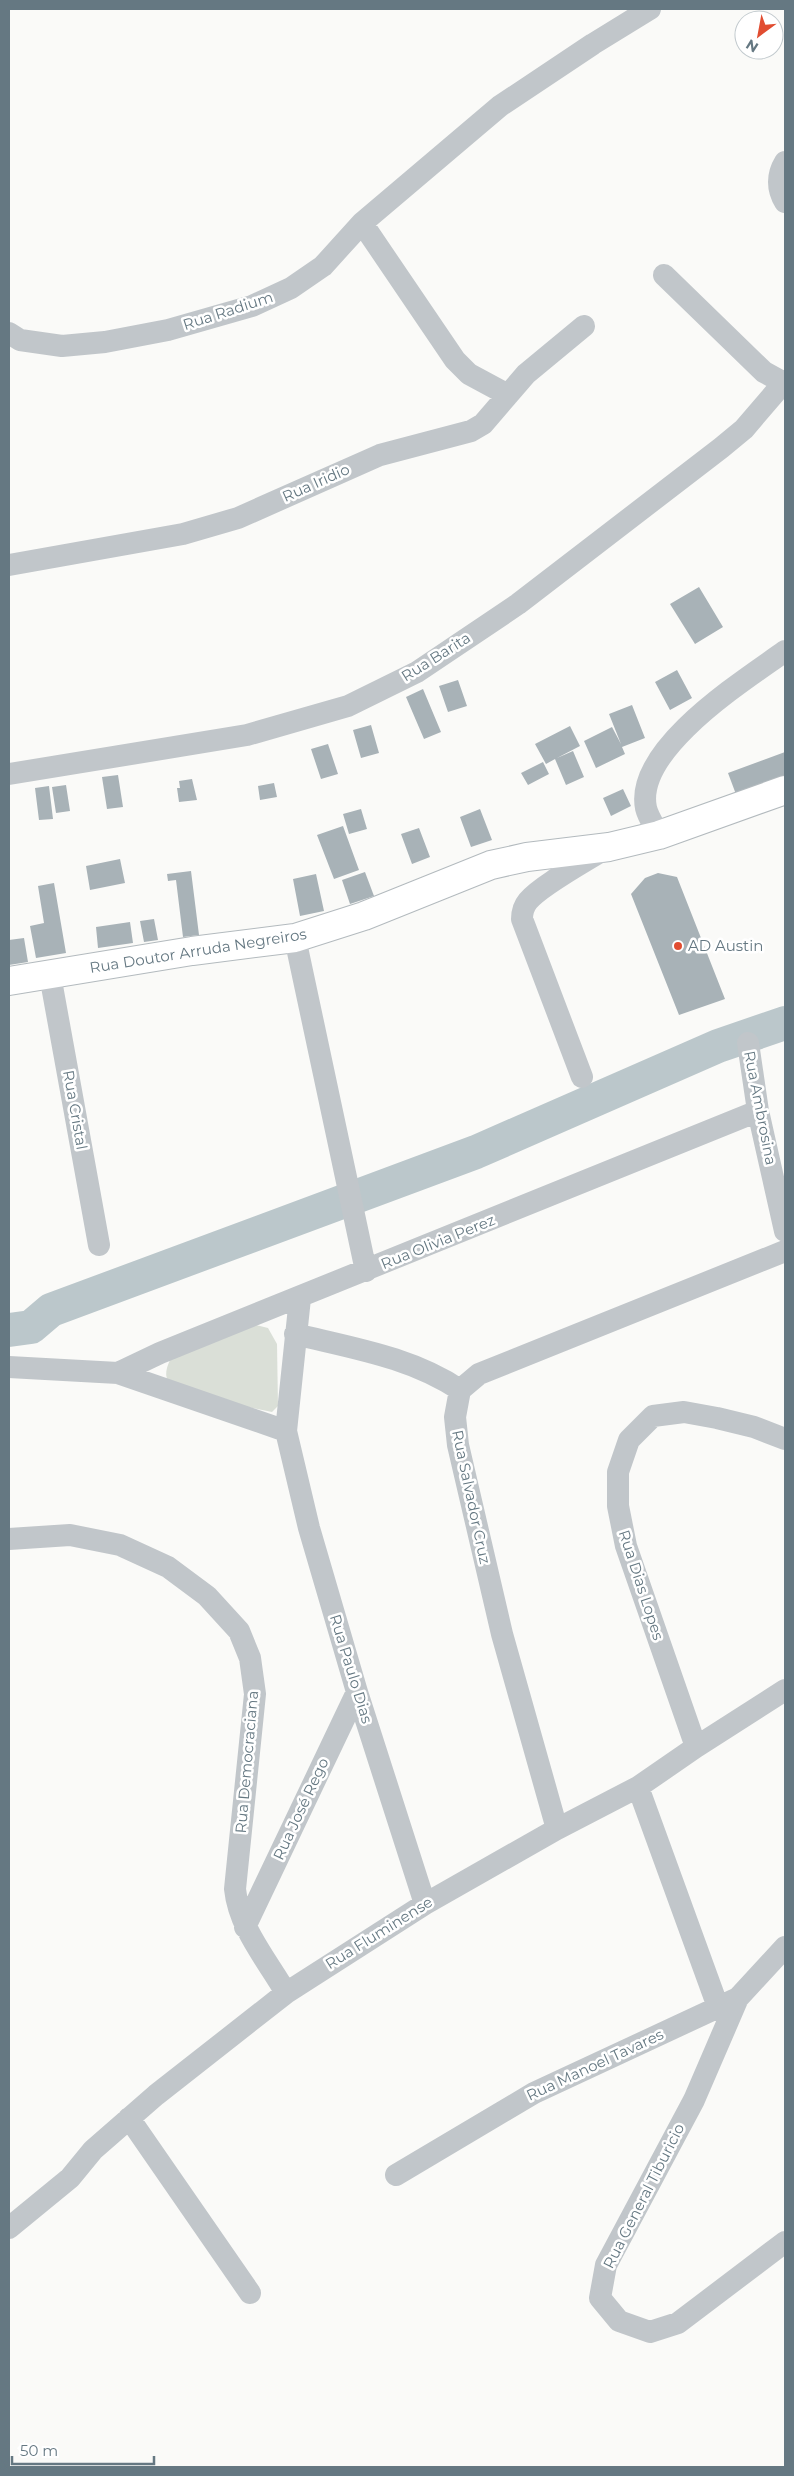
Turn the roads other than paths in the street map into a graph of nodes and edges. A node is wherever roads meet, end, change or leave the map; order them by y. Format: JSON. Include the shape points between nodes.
{"nodes":[{"id":1,"x":650,"y":9,"type":"edge"},
{"id":2,"x":785,"y":162,"type":"edge"},
{"id":3,"x":785,"y":202,"type":"edge"},
{"id":4,"x":362,"y":223,"type":"junction"},
{"id":5,"x":664,"y":275,"type":"dead end"},
{"id":6,"x":584,"y":326,"type":"dead end"},
{"id":7,"x":9,"y":334,"type":"edge"},
{"id":8,"x":784,"y":382,"type":"edge"},
{"id":9,"x":508,"y":395,"type":"junction"},
{"id":10,"x":9,"y":565,"type":"edge"},
{"id":11,"x":785,"y":651,"type":"edge"},
{"id":12,"x":9,"y":774,"type":"edge"},
{"id":13,"x":785,"y":790,"type":"edge"},
{"id":14,"x":660,"y":836,"type":"junction"},
{"id":15,"x":609,"y":847,"type":"junction"},
{"id":16,"x":295,"y":938,"type":"junction"},
{"id":17,"x":50,"y":975,"type":"junction"},
{"id":18,"x":9,"y":981,"type":"edge"},
{"id":19,"x":748,"y":1043,"type":"dead end"},
{"id":20,"x":582,"y":1077,"type":"dead end"},
{"id":21,"x":758,"y":1111,"type":"junction"},
{"id":22,"x":785,"y":1231,"type":"edge"},
{"id":23,"x":99,"y":1245,"type":"dead end"},
{"id":24,"x":785,"y":1251,"type":"edge"},
{"id":25,"x":366,"y":1271,"type":"junction"},
{"id":26,"x":300,"y":1298,"type":"junction"},
{"id":27,"x":296,"y":1334,"type":"junction"},
{"id":28,"x":9,"y":1367,"type":"edge"},
{"id":29,"x":118,"y":1373,"type":"junction"},
{"id":30,"x":460,"y":1390,"type":"junction"},
{"id":31,"x":286,"y":1431,"type":"junction"},
{"id":32,"x":785,"y":1439,"type":"edge"},
{"id":33,"x":9,"y":1539,"type":"edge"},
{"id":34,"x":785,"y":1690,"type":"edge"},
{"id":35,"x":356,"y":1692,"type":"junction"},
{"id":36,"x":696,"y":1747,"type":"junction"},
{"id":37,"x":638,"y":1787,"type":"junction"},
{"id":38,"x":557,"y":1829,"type":"junction"},
{"id":39,"x":425,"y":1904,"type":"junction"},
{"id":40,"x":245,"y":1926,"type":"junction"},
{"id":41,"x":785,"y":1947,"type":"edge"},
{"id":42,"x":286,"y":1993,"type":"junction"},
{"id":43,"x":728,"y":2003,"type":"junction"},
{"id":44,"x":129,"y":2118,"type":"junction"},
{"id":45,"x":396,"y":2175,"type":"dead end"},
{"id":46,"x":9,"y":2228,"type":"edge"},
{"id":47,"x":785,"y":2242,"type":"edge"},
{"id":48,"x":250,"y":2293,"type":"dead end"}],
"edges":[{"from":1,"to":4,"type":"street","name":"Rua Radium","via":[[500,106]]},
{"from":2,"to":3,"type":"street","via":[[778,184]]},
{"from":4,"to":7,"type":"street","name":"Rua Radium","via":[[323,266],[291,288],[252,306],[168,330],[105,342],[62,346],[20,340]]},
{"from":4,"to":9,"type":"street","via":[[455,360],[469,374]]},
{"from":5,"to":8,"type":"street","via":[[764,372]]},
{"from":6,"to":9,"type":"street","name":"Rua Iridio","via":[[526,374]]},
{"from":8,"to":12,"type":"street","name":"Rua Barita","via":[[744,430],[518,604],[417,672],[348,706],[247,735]]},
{"from":9,"to":10,"type":"street","name":"Rua Iridio","via":[[483,424],[471,431],[380,455],[238,518],[183,534]]},
{"from":11,"to":14,"type":"street","via":[[696,716],[670,745],[653,771],[646,790],[646,808]]},
{"from":13,"to":14,"type":"street","name":"Rua Doutor Arruda Negreiros"},
{"from":14,"to":15,"type":"street","name":"Rua Doutor Arruda Negreiros"},
{"from":15,"to":16,"type":"street","name":"Rua Doutor Arruda Negreiros","via":[[491,865],[364,916]]},
{"from":15,"to":20,"type":"street","via":[[528,900],[522,910],[522,919]]},
{"from":16,"to":17,"type":"street","name":"Rua Doutor Arruda Negreiros","via":[[192,951]]},
{"from":16,"to":25,"type":"street"},
{"from":17,"to":18,"type":"street","name":"Rua Doutor Arruda Negreiros"},
{"from":17,"to":23,"type":"street","name":"Rua Cristal"},
{"from":19,"to":21,"type":"street","name":"Rua Ambrosina"},
{"from":21,"to":22,"type":"street","name":"Rua Ambrosina"},
{"from":21,"to":25,"type":"street","name":"Rua Olivia Perez"},
{"from":24,"to":30,"type":"street","via":[[479,1374]]},
{"from":25,"to":26,"type":"street","name":"Rua Olivia Perez"},
{"from":26,"to":27,"type":"street","name":"Rua Paulo Dias"},
{"from":26,"to":29,"type":"street","name":"Rua Olivia Perez"},
{"from":27,"to":30,"type":"street","via":[[407,1362],[437,1374]]},
{"from":27,"to":31,"type":"street","name":"Rua Paulo Dias"},
{"from":28,"to":29,"type":"street"},
{"from":29,"to":31,"type":"street"},
{"from":30,"to":38,"type":"street","name":"Rua Salvador Cruz","via":[[455,1417],[458,1444],[502,1634]]},
{"from":31,"to":35,"type":"street","name":"Rua Paulo Dias"},
{"from":32,"to":36,"type":"street","name":"Rua Dias Lopes","via":[[754,1427],[684,1412],[653,1416],[628,1440],[618,1472],[618,1506],[626,1546]]},
{"from":33,"to":40,"type":"street","name":"Rua Democraciana","via":[[70,1535],[120,1545],[168,1567],[207,1596],[239,1631],[250,1658],[255,1694],[234,1889],[236,1905]]},
{"from":34,"to":36,"type":"street","name":"Rua Fluminense"},
{"from":35,"to":39,"type":"street","name":"Rua Paulo Dias"},
{"from":35,"to":40,"type":"street","name":"Rua José Rego"},
{"from":36,"to":37,"type":"street","name":"Rua Fluminense"},
{"from":37,"to":38,"type":"street","name":"Rua Fluminense"},
{"from":37,"to":43,"type":"street"},
{"from":38,"to":39,"type":"street","name":"Rua Fluminense"},
{"from":39,"to":42,"type":"street","name":"Rua Fluminense"},
{"from":40,"to":42,"type":"street","name":"Rua Democraciana"},
{"from":41,"to":43,"type":"street","name":"Rua Manoel Tavares"},
{"from":42,"to":44,"type":"street","name":"Rua Fluminense"},
{"from":43,"to":45,"type":"street","name":"Rua Manoel Tavares","via":[[534,2093]]},
{"from":43,"to":47,"type":"street","name":"Rua General Tiburicio","via":[[694,2100],[606,2265],[600,2298],[619,2320],[650,2332],[678,2324]]},
{"from":44,"to":46,"type":"street","name":"Rua Fluminense","via":[[93,2150],[70,2178]]},
{"from":44,"to":48,"type":"street"}]}
